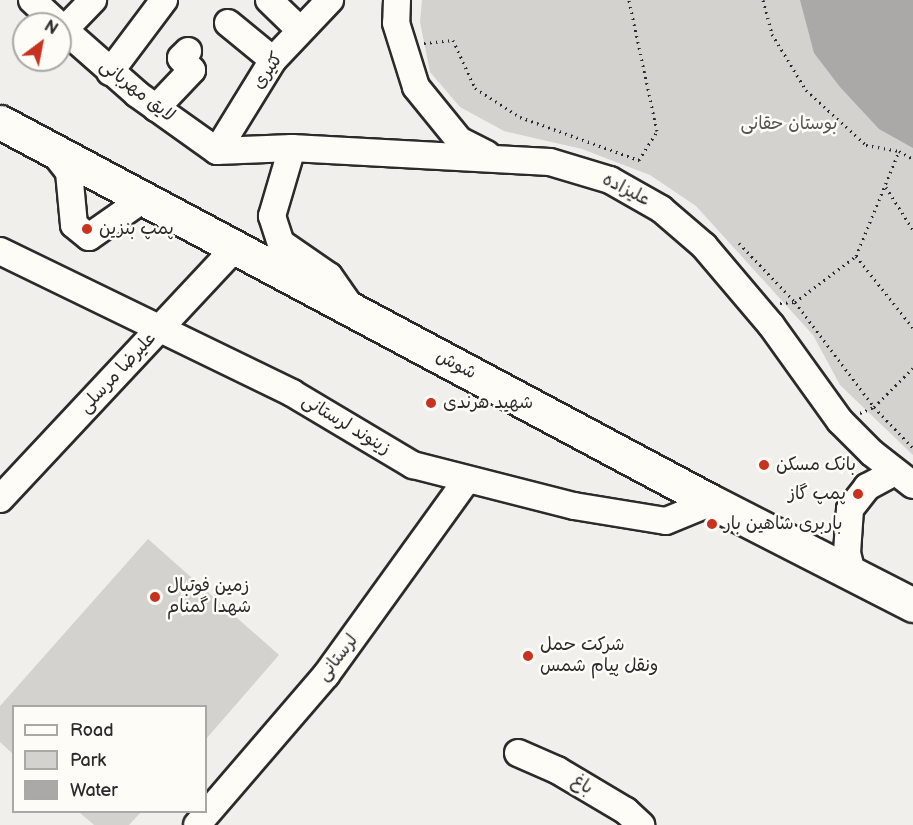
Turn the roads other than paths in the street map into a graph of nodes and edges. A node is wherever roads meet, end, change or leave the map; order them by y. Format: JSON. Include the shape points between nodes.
{"nodes":[{"id":1,"x":32,"y":0,"type":"edge"},
{"id":2,"x":93,"y":0,"type":"edge"},
{"id":3,"x":164,"y":0,"type":"edge"},
{"id":4,"x":269,"y":0,"type":"edge"},
{"id":5,"x":330,"y":0,"type":"edge"},
{"id":6,"x":397,"y":0,"type":"edge"},
{"id":7,"x":45,"y":12,"type":"edge"},
{"id":8,"x":72,"y":18,"type":"edge"},
{"id":9,"x":228,"y":23,"type":"dead end"},
{"id":10,"x":300,"y":30,"type":"junction"},
{"id":11,"x":72,"y":37,"type":"edge"},
{"id":12,"x":188,"y":51,"type":"dead end"},
{"id":13,"x":273,"y":60,"type":"junction"},
{"id":14,"x":110,"y":72,"type":"junction"},
{"id":15,"x":156,"y":108,"type":"junction"},
{"id":16,"x":0,"y":122,"type":"edge"},
{"id":17,"x":49,"y":147,"type":"junction"},
{"id":18,"x":292,"y":148,"type":"junction"},
{"id":19,"x":217,"y":151,"type":"junction"},
{"id":20,"x":495,"y":158,"type":"junction"},
{"id":21,"x":143,"y":199,"type":"junction"},
{"id":22,"x":236,"y":247,"type":"junction"},
{"id":23,"x":0,"y":251,"type":"edge"},
{"id":24,"x":353,"y":310,"type":"junction"},
{"id":25,"x":159,"y":330,"type":"junction"},
{"id":26,"x":886,"y":477,"type":"dead end"},
{"id":27,"x":466,"y":481,"type":"junction"},
{"id":28,"x":913,"y":485,"type":"edge"},
{"id":29,"x":0,"y":499,"type":"edge"},
{"id":30,"x":711,"y":502,"type":"junction"},
{"id":31,"x":852,"y":573,"type":"junction"},
{"id":32,"x":911,"y":603,"type":"edge"},
{"id":33,"x":518,"y":753,"type":"dead end"},
{"id":34,"x":197,"y":825,"type":"edge"},
{"id":35,"x":641,"y":825,"type":"edge"}],
"edges":[{"from":1,"to":7,"type":"street","name":"لایق مهربانی"},
{"from":2,"to":8,"type":"street"},
{"from":3,"to":14,"type":"street"},
{"from":4,"to":10,"type":"street"},
{"from":5,"to":10,"type":"street","name":"کثیری"},
{"from":6,"to":20,"type":"street","via":[[402,45],[416,87],[459,140]]},
{"from":9,"to":13,"type":"street"},
{"from":10,"to":13,"type":"street","name":"کثیری"},
{"from":11,"to":14,"type":"street","name":"لایق مهربانی"},
{"from":12,"to":15,"type":"street","via":[[181,58],[192,70]]},
{"from":13,"to":19,"type":"street","name":"کثیری"},
{"from":14,"to":15,"type":"street","name":"لایق مهربانی"},
{"from":15,"to":19,"type":"street","name":"لایق مهربانی"},
{"from":16,"to":17,"type":"main road","name":"شوش"},
{"from":17,"to":21,"type":"main road","name":"شوش"},
{"from":17,"to":21,"type":"street","via":[[69,172],[72,214],[79,231],[95,236],[119,212]]},
{"from":18,"to":19,"type":"street","name":"علیزاده"},
{"from":18,"to":20,"type":"street","name":"علیزاده"},
{"from":18,"to":24,"type":"street","via":[[272,216],[280,243],[329,276]]},
{"from":20,"to":28,"type":"street","name":"علیزاده","via":[[550,162],[584,170],[648,199],[704,246],[754,305],[840,421]]},
{"from":21,"to":22,"type":"main road","name":"شوش"},
{"from":22,"to":24,"type":"main road","name":"شوش"},
{"from":22,"to":25,"type":"street","name":"علیرضا مرسلی"},
{"from":23,"to":25,"type":"street","name":"زینوند لرستانی"},
{"from":24,"to":30,"type":"main road","name":"شوش"},
{"from":25,"to":27,"type":"street","name":"زینوند لرستانی","via":[[292,393],[413,465]]},
{"from":25,"to":29,"type":"street","name":"علیرضا مرسلی"},
{"from":26,"to":31,"type":"street","via":[[867,487],[850,509],[847,544]]},
{"from":27,"to":30,"type":"street","name":"زینوند لرستانی","via":[[574,507],[666,521]]},
{"from":27,"to":34,"type":"street","name":"لرستانی","via":[[326,675]]},
{"from":30,"to":31,"type":"main road","name":"شوش"},
{"from":31,"to":32,"type":"main road","name":"شوش"},
{"from":33,"to":35,"type":"street","name":"باغ","via":[[556,770],[626,811]]}]}
